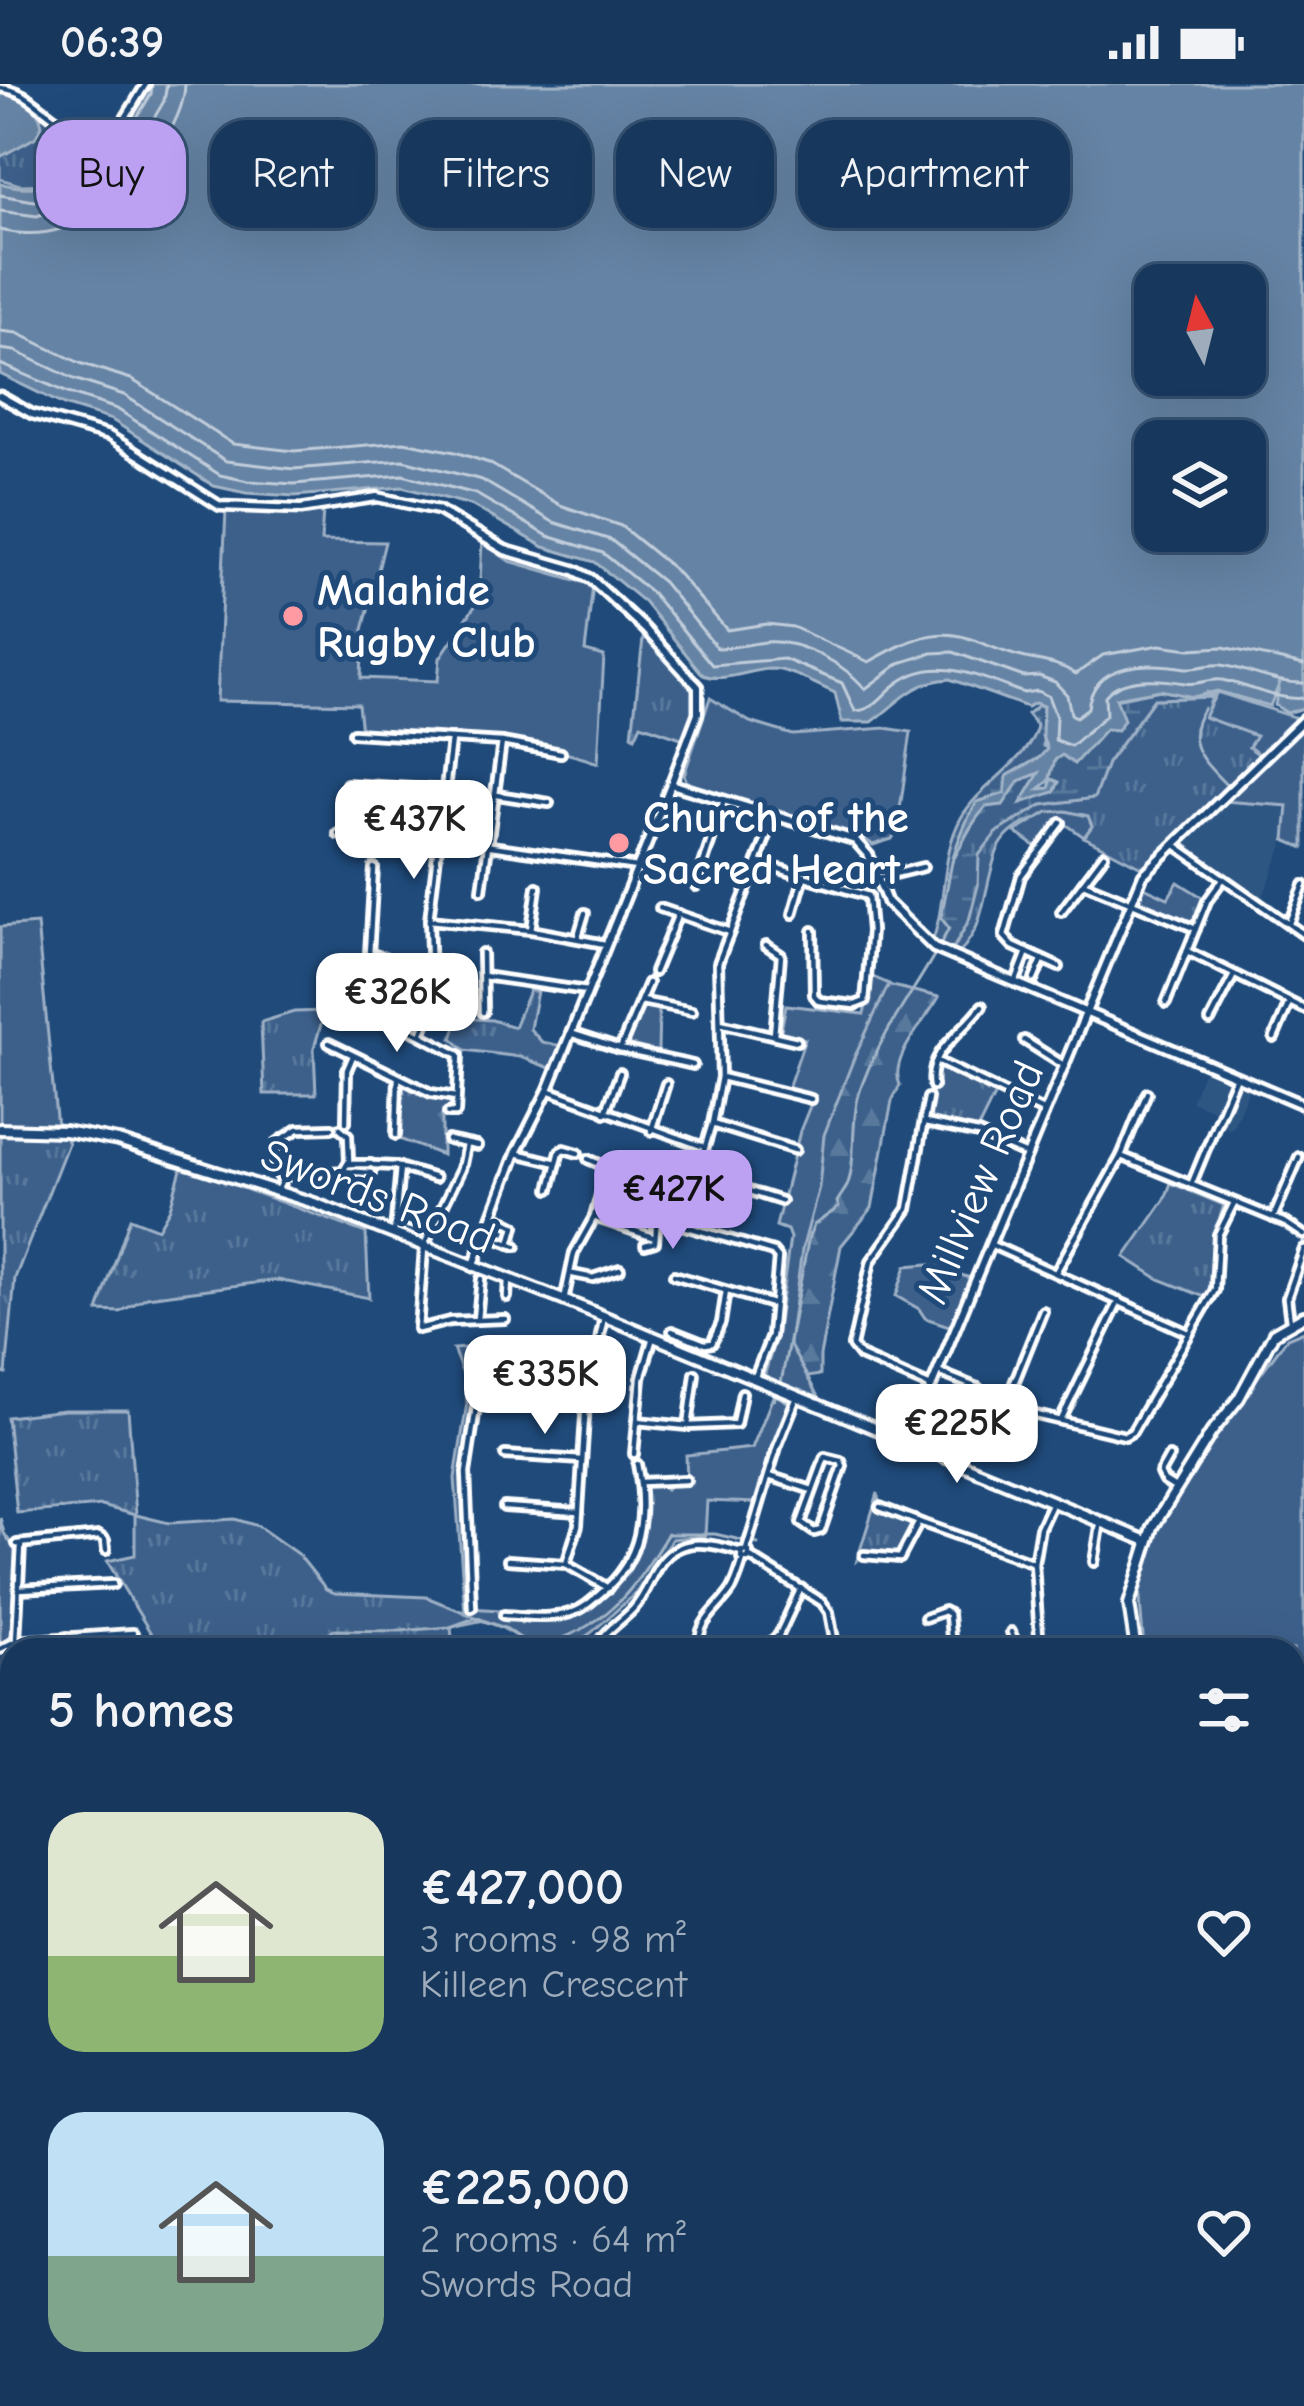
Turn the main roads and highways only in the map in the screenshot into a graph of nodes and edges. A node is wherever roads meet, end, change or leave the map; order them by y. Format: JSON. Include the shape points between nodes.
{"nodes":[{"id":1,"x":0,"y":1129,"type":"edge"},
{"id":2,"x":1304,"y":1316,"type":"edge"},
{"id":3,"x":1148,"y":1541,"type":"junction"},
{"id":4,"x":1134,"y":1638,"type":"edge"}],
"edges":[{"from":1,"to":3,"type":"main road","name":"Swords Road","via":[[148,1148],[277,1191]]},
{"from":2,"to":3,"type":"main road","via":[[1274,1333]]},
{"from":3,"to":4,"type":"main road","via":[[1129,1604]]}]}
